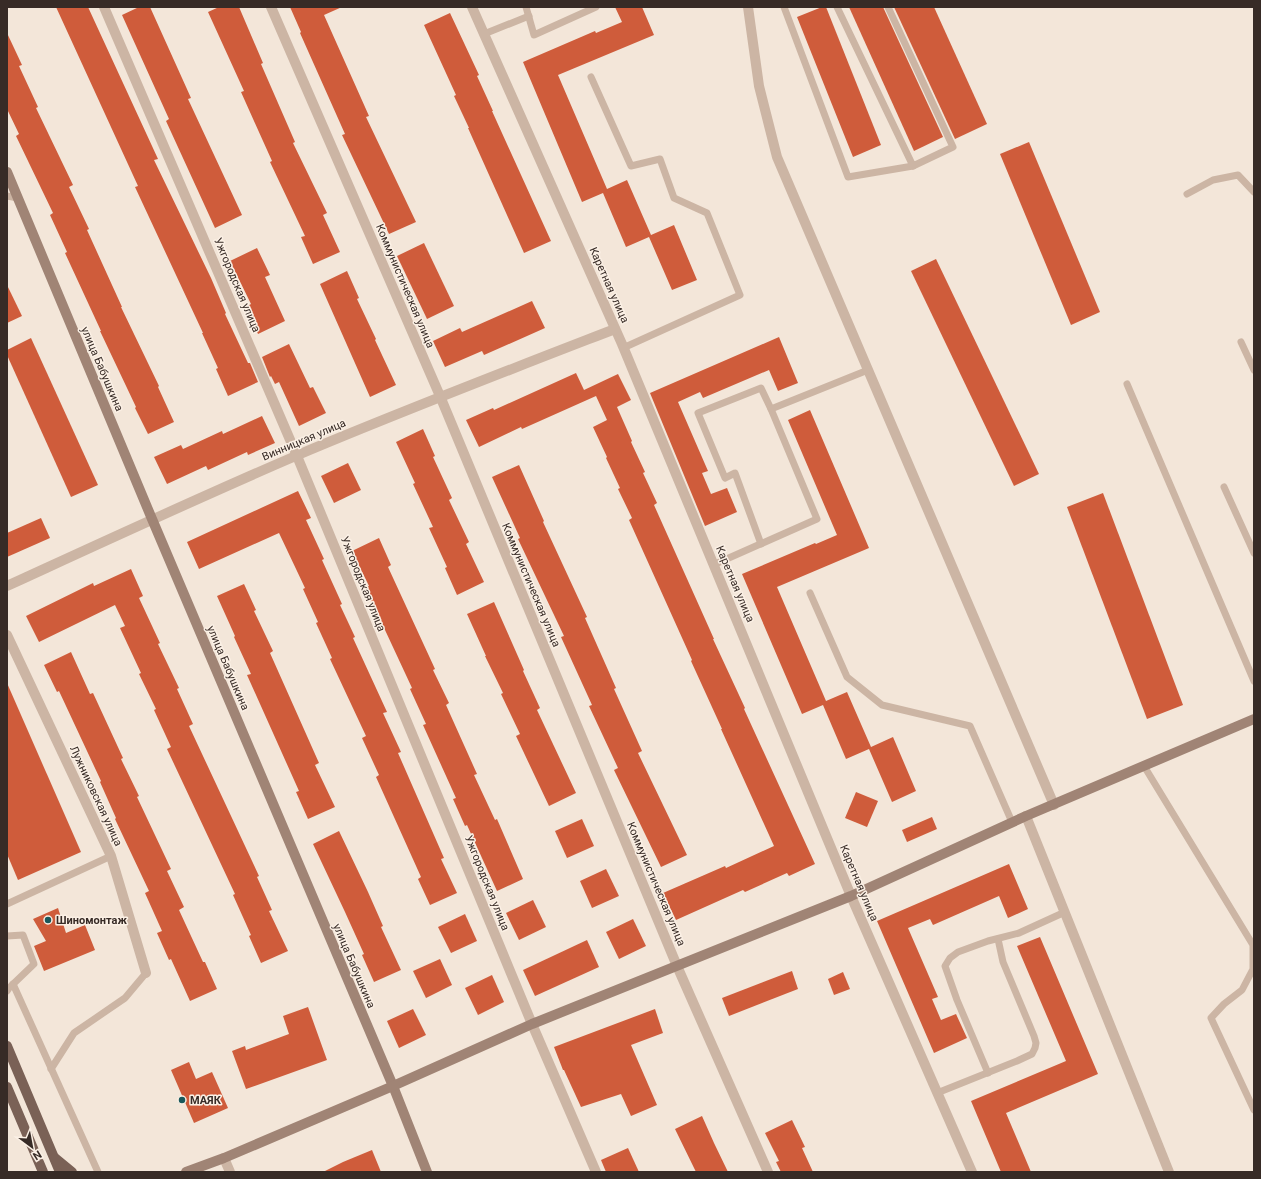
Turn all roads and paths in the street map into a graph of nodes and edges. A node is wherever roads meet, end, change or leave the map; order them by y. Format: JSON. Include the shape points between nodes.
{"nodes":[{"id":1,"x":104,"y":7,"type":"edge"},
{"id":2,"x":271,"y":7,"type":"edge"},
{"id":3,"x":472,"y":7,"type":"edge"},
{"id":4,"x":526,"y":7,"type":"edge"},
{"id":5,"x":596,"y":7,"type":"edge"},
{"id":6,"x":748,"y":7,"type":"edge"},
{"id":7,"x":784,"y":7,"type":"edge"},
{"id":8,"x":837,"y":7,"type":"edge"},
{"id":9,"x":888,"y":7,"type":"edge"},
{"id":10,"x":528,"y":16,"type":"junction"},
{"id":11,"x":484,"y":34,"type":"junction"},
{"id":12,"x":591,"y":77,"type":"dead end"},
{"id":13,"x":913,"y":166,"type":"junction"},
{"id":14,"x":7,"y":172,"type":"edge"},
{"id":15,"x":1254,"y":192,"type":"edge"},
{"id":16,"x":1187,"y":194,"type":"dead end"},
{"id":17,"x":7,"y":196,"type":"edge"},
{"id":18,"x":18,"y":198,"type":"junction"},
{"id":19,"x":615,"y":329,"type":"junction"},
{"id":20,"x":1241,"y":342,"type":"dead end"},
{"id":21,"x":623,"y":348,"type":"junction"},
{"id":22,"x":868,"y":370,"type":"junction"},
{"id":23,"x":1254,"y":370,"type":"edge"},
{"id":24,"x":1127,"y":384,"type":"dead end"},
{"id":25,"x":440,"y":396,"type":"junction"},
{"id":26,"x":771,"y":409,"type":"junction"},
{"id":27,"x":297,"y":456,"type":"junction"},
{"id":28,"x":1224,"y":487,"type":"dead end"},
{"id":29,"x":152,"y":519,"type":"junction"},
{"id":30,"x":761,"y":544,"type":"junction"},
{"id":31,"x":1254,"y":553,"type":"edge"},
{"id":32,"x":713,"y":565,"type":"junction"},
{"id":33,"x":7,"y":586,"type":"edge"},
{"id":34,"x":810,"y":594,"type":"dead end"},
{"id":35,"x":7,"y":635,"type":"edge"},
{"id":36,"x":1254,"y":681,"type":"edge"},
{"id":37,"x":1254,"y":719,"type":"edge"},
{"id":38,"x":1144,"y":766,"type":"junction"},
{"id":39,"x":1054,"y":805,"type":"junction"},
{"id":40,"x":1026,"y":816,"type":"junction"},
{"id":41,"x":1012,"y":822,"type":"junction"},
{"id":42,"x":112,"y":856,"type":"junction"},
{"id":43,"x":851,"y":896,"type":"junction"},
{"id":44,"x":7,"y":904,"type":"edge"},
{"id":45,"x":1065,"y":912,"type":"junction"},
{"id":46,"x":7,"y":936,"type":"edge"},
{"id":47,"x":998,"y":939,"type":"junction"},
{"id":48,"x":1254,"y":945,"type":"edge"},
{"id":49,"x":677,"y":966,"type":"junction"},
{"id":50,"x":146,"y":973,"type":"joint"},
{"id":51,"x":13,"y":984,"type":"junction"},
{"id":52,"x":7,"y":992,"type":"edge"},
{"id":53,"x":532,"y":1024,"type":"junction"},
{"id":54,"x":7,"y":1046,"type":"edge"},
{"id":55,"x":51,"y":1069,"type":"junction"},
{"id":56,"x":988,"y":1073,"type":"junction"},
{"id":57,"x":7,"y":1086,"type":"edge"},
{"id":58,"x":393,"y":1086,"type":"junction"},
{"id":59,"x":937,"y":1093,"type":"junction"},
{"id":60,"x":1254,"y":1110,"type":"edge"},
{"id":61,"x":54,"y":1156,"type":"junction"},
{"id":62,"x":224,"y":1158,"type":"junction"},
{"id":63,"x":43,"y":1172,"type":"edge"},
{"id":64,"x":60,"y":1172,"type":"edge"},
{"id":65,"x":72,"y":1172,"type":"edge"},
{"id":66,"x":98,"y":1172,"type":"edge"},
{"id":67,"x":186,"y":1172,"type":"edge"},
{"id":68,"x":230,"y":1172,"type":"edge"},
{"id":69,"x":427,"y":1172,"type":"edge"},
{"id":70,"x":596,"y":1172,"type":"edge"},
{"id":71,"x":768,"y":1172,"type":"edge"},
{"id":72,"x":972,"y":1172,"type":"edge"},
{"id":73,"x":1169,"y":1172,"type":"edge"}],
"edges":[{"from":1,"to":27,"type":"street","name":"Ужгородская улица"},
{"from":2,"to":25,"type":"street","name":"Коммунистическая улица"},
{"from":3,"to":11,"type":"street","name":"Каретная улица"},
{"from":4,"to":10,"type":"lane"},
{"from":5,"to":10,"type":"lane","via":[[534,35]]},
{"from":6,"to":22,"type":"street","via":[[759,86],[777,157]]},
{"from":7,"to":13,"type":"lane","via":[[848,177]]},
{"from":8,"to":13,"type":"lane"},
{"from":9,"to":13,"type":"lane","via":[[953,147]]},
{"from":10,"to":11,"type":"lane"},
{"from":11,"to":19,"type":"street","name":"Каретная улица"},
{"from":12,"to":21,"type":"lane","via":[[630,166],[660,159],[674,198],[707,213],[740,294]]},
{"from":14,"to":18,"type":"main road","name":"улица Бабушкина"},
{"from":15,"to":16,"type":"lane","via":[[1238,175],[1213,180]]},
{"from":17,"to":18,"type":"lane"},
{"from":18,"to":29,"type":"main road","name":"улица Бабушкина"},
{"from":19,"to":21,"type":"street","name":"Каретная улица"},
{"from":19,"to":25,"type":"street","name":"Винницкая улица"},
{"from":20,"to":23,"type":"lane"},
{"from":21,"to":32,"type":"street","name":"Каретная улица"},
{"from":22,"to":26,"type":"lane"},
{"from":22,"to":39,"type":"street"},
{"from":24,"to":36,"type":"lane"},
{"from":25,"to":27,"type":"street","name":"Винницкая улица"},
{"from":25,"to":49,"type":"street","name":"Коммунистическая улица"},
{"from":26,"to":30,"type":"lane","via":[[817,519]]},
{"from":26,"to":30,"type":"lane","via":[[761,388],[698,413],[726,478],[735,474]]},
{"from":27,"to":29,"type":"street","name":"Винницкая улица"},
{"from":27,"to":53,"type":"street","name":"Ужгородская улица"},
{"from":28,"to":31,"type":"lane"},
{"from":29,"to":33,"type":"street","name":"Винницкая улица"},
{"from":29,"to":58,"type":"main road","name":"улица Бабушкина"},
{"from":30,"to":32,"type":"lane"},
{"from":32,"to":43,"type":"street","name":"Каретная улица"},
{"from":34,"to":41,"type":"lane","via":[[846,677],[882,705],[970,726]]},
{"from":35,"to":42,"type":"street","name":"Лужниковская улица"},
{"from":37,"to":38,"type":"main road"},
{"from":38,"to":39,"type":"main road"},
{"from":38,"to":48,"type":"lane"},
{"from":39,"to":40,"type":"main road"},
{"from":40,"to":41,"type":"main road"},
{"from":40,"to":45,"type":"street"},
{"from":41,"to":43,"type":"main road"},
{"from":42,"to":44,"type":"lane"},
{"from":42,"to":50,"type":"street","name":"Лужниковская улица"},
{"from":43,"to":49,"type":"main road"},
{"from":43,"to":59,"type":"street","name":"Каретная улица"},
{"from":45,"to":47,"type":"lane","via":[[1019,933]]},
{"from":45,"to":73,"type":"street"},
{"from":46,"to":51,"type":"lane","via":[[23,935],[34,964]]},
{"from":47,"to":56,"type":"lane","via":[[1003,962],[1034,1036],[1036,1048],[1032,1054],[1017,1062]]},
{"from":47,"to":56,"type":"lane","via":[[958,952],[945,966]]},
{"from":48,"to":60,"type":"lane","via":[[1253,969],[1242,990],[1211,1018]]},
{"from":49,"to":53,"type":"main road"},
{"from":49,"to":71,"type":"street","name":"Коммунистическая улица"},
{"from":50,"to":55,"type":"lane","via":[[125,998],[74,1033]]},
{"from":51,"to":52,"type":"lane"},
{"from":51,"to":55,"type":"lane"},
{"from":53,"to":58,"type":"main road"},
{"from":53,"to":70,"type":"street","name":"Ужгородская улица"},
{"from":54,"to":61,"type":"main road"},
{"from":55,"to":66,"type":"lane"},
{"from":56,"to":59,"type":"lane"},
{"from":57,"to":63,"type":"main road"},
{"from":58,"to":62,"type":"main road"},
{"from":58,"to":69,"type":"main road","name":"улица Бабушкина"},
{"from":59,"to":72,"type":"street","name":"Каретная улица"},
{"from":61,"to":64,"type":"main road"},
{"from":61,"to":65,"type":"main road"},
{"from":62,"to":67,"type":"main road"},
{"from":62,"to":68,"type":"street"}]}
